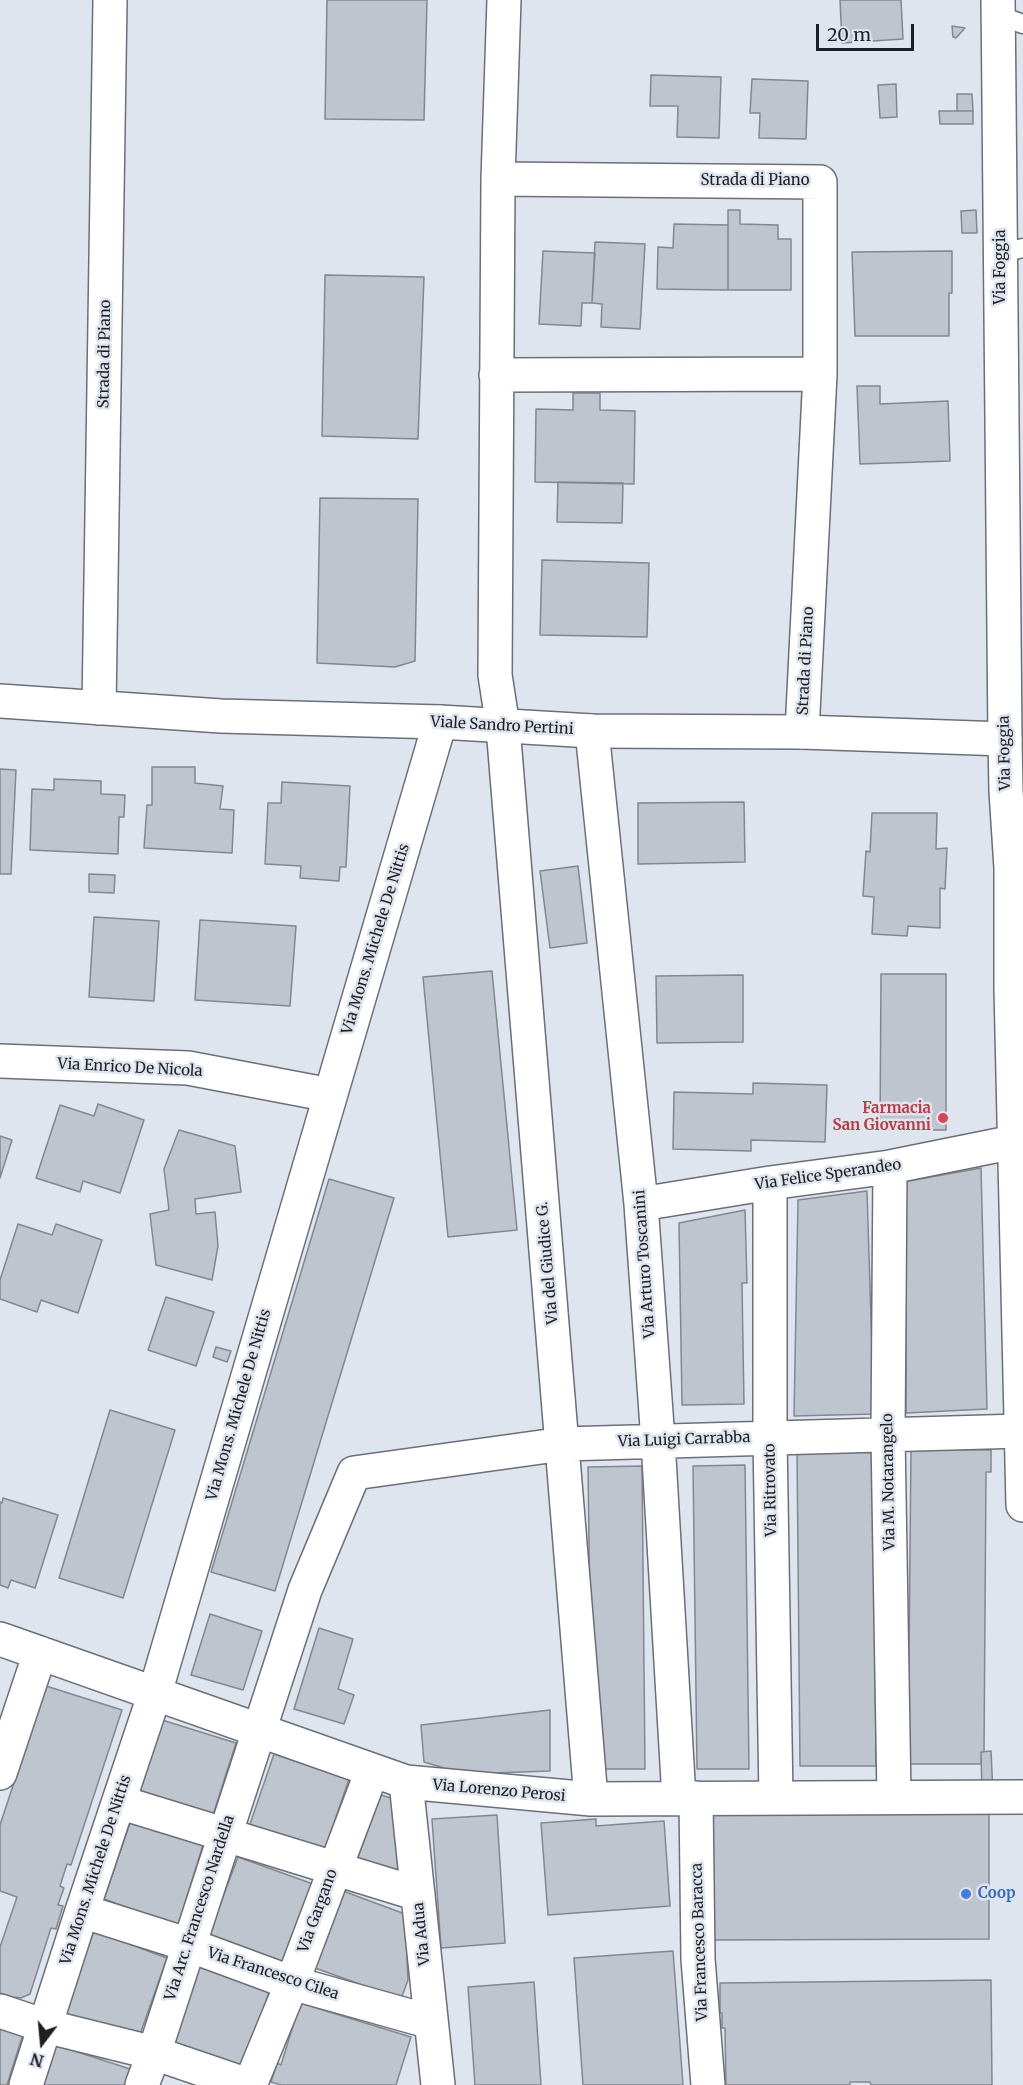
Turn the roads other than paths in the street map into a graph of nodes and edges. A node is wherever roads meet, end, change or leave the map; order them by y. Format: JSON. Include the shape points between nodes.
{"nodes":[{"id":1,"x":110,"y":0,"type":"edge"},
{"id":2,"x":504,"y":0,"type":"edge"},
{"id":3,"x":1007,"y":13,"type":"edge"},
{"id":4,"x":498,"y":180,"type":"junction"},
{"id":5,"x":1012,"y":250,"type":"edge"},
{"id":6,"x":820,"y":374,"type":"junction"},
{"id":7,"x":496,"y":375,"type":"junction"},
{"id":8,"x":1012,"y":401,"type":"edge"},
{"id":9,"x":0,"y":701,"type":"edge"},
{"id":10,"x":99,"y":708,"type":"junction"},
{"id":11,"x":440,"y":722,"type":"junction"},
{"id":12,"x":503,"y":727,"type":"junction"},
{"id":13,"x":592,"y":731,"type":"junction"},
{"id":14,"x":802,"y":732,"type":"junction"},
{"id":15,"x":1012,"y":774,"type":"edge"},
{"id":16,"x":0,"y":1061,"type":"edge"},
{"id":17,"x":330,"y":1095,"type":"junction"},
{"id":18,"x":1014,"y":1142,"type":"junction"},
{"id":19,"x":890,"y":1167,"type":"junction"},
{"id":20,"x":1019,"y":1177,"type":"edge"},
{"id":21,"x":770,"y":1183,"type":"junction"},
{"id":22,"x":641,"y":1204,"type":"junction"},
{"id":23,"x":1021,"y":1431,"type":"junction"},
{"id":24,"x":888,"y":1435,"type":"junction"},
{"id":25,"x":770,"y":1438,"type":"junction"},
{"id":26,"x":658,"y":1441,"type":"junction"},
{"id":27,"x":562,"y":1444,"type":"junction"},
{"id":28,"x":1023,"y":1505,"type":"edge"},
{"id":29,"x":0,"y":1639,"type":"edge"},
{"id":30,"x":40,"y":1653,"type":"junction"},
{"id":31,"x":155,"y":1694,"type":"junction"},
{"id":32,"x":258,"y":1730,"type":"junction"},
{"id":33,"x":372,"y":1771,"type":"junction"},
{"id":34,"x":0,"y":1773,"type":"edge"},
{"id":35,"x":406,"y":1782,"type":"junction"},
{"id":36,"x":894,"y":1797,"type":"junction"},
{"id":37,"x":1023,"y":1797,"type":"edge"},
{"id":38,"x":688,"y":1798,"type":"junction"},
{"id":39,"x":776,"y":1798,"type":"junction"},
{"id":40,"x":591,"y":1799,"type":"junction"},
{"id":41,"x":119,"y":1802,"type":"junction"},
{"id":42,"x":223,"y":1835,"type":"junction"},
{"id":43,"x":333,"y":1869,"type":"junction"},
{"id":44,"x":418,"y":1894,"type":"junction"},
{"id":45,"x":82,"y":1911,"type":"junction"},
{"id":46,"x":189,"y":1945,"type":"junction"},
{"id":47,"x":292,"y":1983,"type":"junction"},
{"id":48,"x":0,"y":2011,"type":"edge"},
{"id":49,"x":431,"y":2022,"type":"junction"},
{"id":50,"x":45,"y":2026,"type":"junction"},
{"id":51,"x":154,"y":2053,"type":"junction"},
{"id":52,"x":26,"y":2085,"type":"edge"},
{"id":53,"x":141,"y":2085,"type":"edge"},
{"id":54,"x":249,"y":2085,"type":"edge"},
{"id":55,"x":438,"y":2085,"type":"edge"},
{"id":56,"x":708,"y":2085,"type":"edge"}],
"edges":[{"from":1,"to":10,"type":"street","name":"Strada di Piano"},
{"from":2,"to":4,"type":"street"},
{"from":3,"to":5,"type":"street","name":"Via Foggia"},
{"from":4,"to":6,"type":"street","name":"Strada di Piano","via":[[820,182]]},
{"from":4,"to":7,"type":"street"},
{"from":5,"to":8,"type":"street","name":"Via Foggia"},
{"from":6,"to":7,"type":"street"},
{"from":6,"to":14,"type":"street","name":"Strada di Piano"},
{"from":7,"to":12,"type":"street","via":[[495,675]]},
{"from":8,"to":15,"type":"street","name":"Via Foggia"},
{"from":9,"to":10,"type":"street","name":"Viale Sandro Pertini"},
{"from":10,"to":11,"type":"street","name":"Viale Sandro Pertini"},
{"from":11,"to":12,"type":"street","name":"Viale Sandro Pertini"},
{"from":11,"to":17,"type":"street","name":"Via Mons. Michele De Nittis"},
{"from":12,"to":13,"type":"street","name":"Viale Sandro Pertini"},
{"from":12,"to":27,"type":"street","name":"Via del Giudice G."},
{"from":13,"to":14,"type":"street","name":"Viale Sandro Pertini"},
{"from":13,"to":22,"type":"street","name":"Via Arturo Toscanini"},
{"from":14,"to":15,"type":"street","name":"Viale Sandro Pertini"},
{"from":15,"to":18,"type":"street","name":"Via Foggia"},
{"from":16,"to":17,"type":"street","name":"Via Enrico De Nicola","via":[[188,1068]]},
{"from":17,"to":31,"type":"street","name":"Via Mons. Michele De Nittis"},
{"from":18,"to":19,"type":"street","name":"Via Felice Sperandeo"},
{"from":18,"to":20,"type":"street","name":"Via Foggia"},
{"from":19,"to":21,"type":"street","name":"Via Felice Sperandeo"},
{"from":19,"to":24,"type":"street","name":"Via M. Notarangelo"},
{"from":20,"to":23,"type":"street","name":"Via Foggia"},
{"from":21,"to":22,"type":"street","name":"Via Felice Sperandeo"},
{"from":21,"to":25,"type":"street","name":"Via Ritrovato"},
{"from":22,"to":26,"type":"street","name":"Via Arturo Toscanini"},
{"from":23,"to":24,"type":"street","name":"Via Luigi Carrabba"},
{"from":23,"to":28,"type":"street","name":"Via Foggia"},
{"from":24,"to":25,"type":"street","name":"Via Luigi Carrabba"},
{"from":24,"to":36,"type":"street","name":"Via M. Notarangelo"},
{"from":25,"to":26,"type":"street","name":"Via Luigi Carrabba"},
{"from":25,"to":39,"type":"street","name":"Via Ritrovato"},
{"from":26,"to":27,"type":"street","name":"Via Luigi Carrabba"},
{"from":26,"to":38,"type":"street","name":"Via Arturo Toscanini"},
{"from":27,"to":32,"type":"street","name":"Via Luigi Carrabba","via":[[354,1473],[304,1590]]},
{"from":27,"to":40,"type":"street","name":"Via del Giudice G."},
{"from":29,"to":30,"type":"street","name":"Via Lorenzo Perosi"},
{"from":30,"to":31,"type":"street","name":"Via Lorenzo Perosi"},
{"from":30,"to":34,"type":"street"},
{"from":31,"to":32,"type":"street","name":"Via Lorenzo Perosi"},
{"from":31,"to":41,"type":"street","name":"Via Mons. Michele De Nittis"},
{"from":32,"to":33,"type":"street","name":"Via Lorenzo Perosi"},
{"from":32,"to":42,"type":"street","name":"Via Arc. Francesco Nardella"},
{"from":33,"to":35,"type":"street","name":"Via Lorenzo Perosi"},
{"from":33,"to":43,"type":"street","name":"Via Gargano"},
{"from":35,"to":40,"type":"street","name":"Via Lorenzo Perosi"},
{"from":35,"to":44,"type":"street","name":"Via Adua"},
{"from":36,"to":37,"type":"street","name":"Via Lorenzo Perosi"},
{"from":36,"to":39,"type":"street","name":"Via Lorenzo Perosi"},
{"from":38,"to":39,"type":"street","name":"Via Lorenzo Perosi"},
{"from":38,"to":40,"type":"street","name":"Via Lorenzo Perosi"},
{"from":38,"to":56,"type":"street","name":"Via Francesco Baracca"},
{"from":41,"to":42,"type":"street"},
{"from":41,"to":45,"type":"street","name":"Via Mons. Michele De Nittis"},
{"from":42,"to":43,"type":"street"},
{"from":42,"to":46,"type":"street","name":"Via Arc. Francesco Nardella"},
{"from":43,"to":44,"type":"street"},
{"from":43,"to":47,"type":"street","name":"Via Gargano"},
{"from":44,"to":49,"type":"street","name":"Via Adua"},
{"from":45,"to":46,"type":"street","name":"Via Francesco Cilea"},
{"from":45,"to":50,"type":"street","name":"Via Mons. Michele De Nittis"},
{"from":46,"to":47,"type":"street","name":"Via Francesco Cilea"},
{"from":46,"to":51,"type":"street","name":"Via Arc. Francesco Nardella"},
{"from":47,"to":49,"type":"street","name":"Via Francesco Cilea"},
{"from":47,"to":54,"type":"street","name":"Via Gargano"},
{"from":48,"to":50,"type":"street"},
{"from":49,"to":55,"type":"street","name":"Via Adua"},
{"from":50,"to":51,"type":"street"},
{"from":50,"to":52,"type":"street","name":"Via Mons. Michele De Nittis"},
{"from":51,"to":53,"type":"street","name":"Via Arc. Francesco Nardella"},
{"from":51,"to":54,"type":"street"}]}
